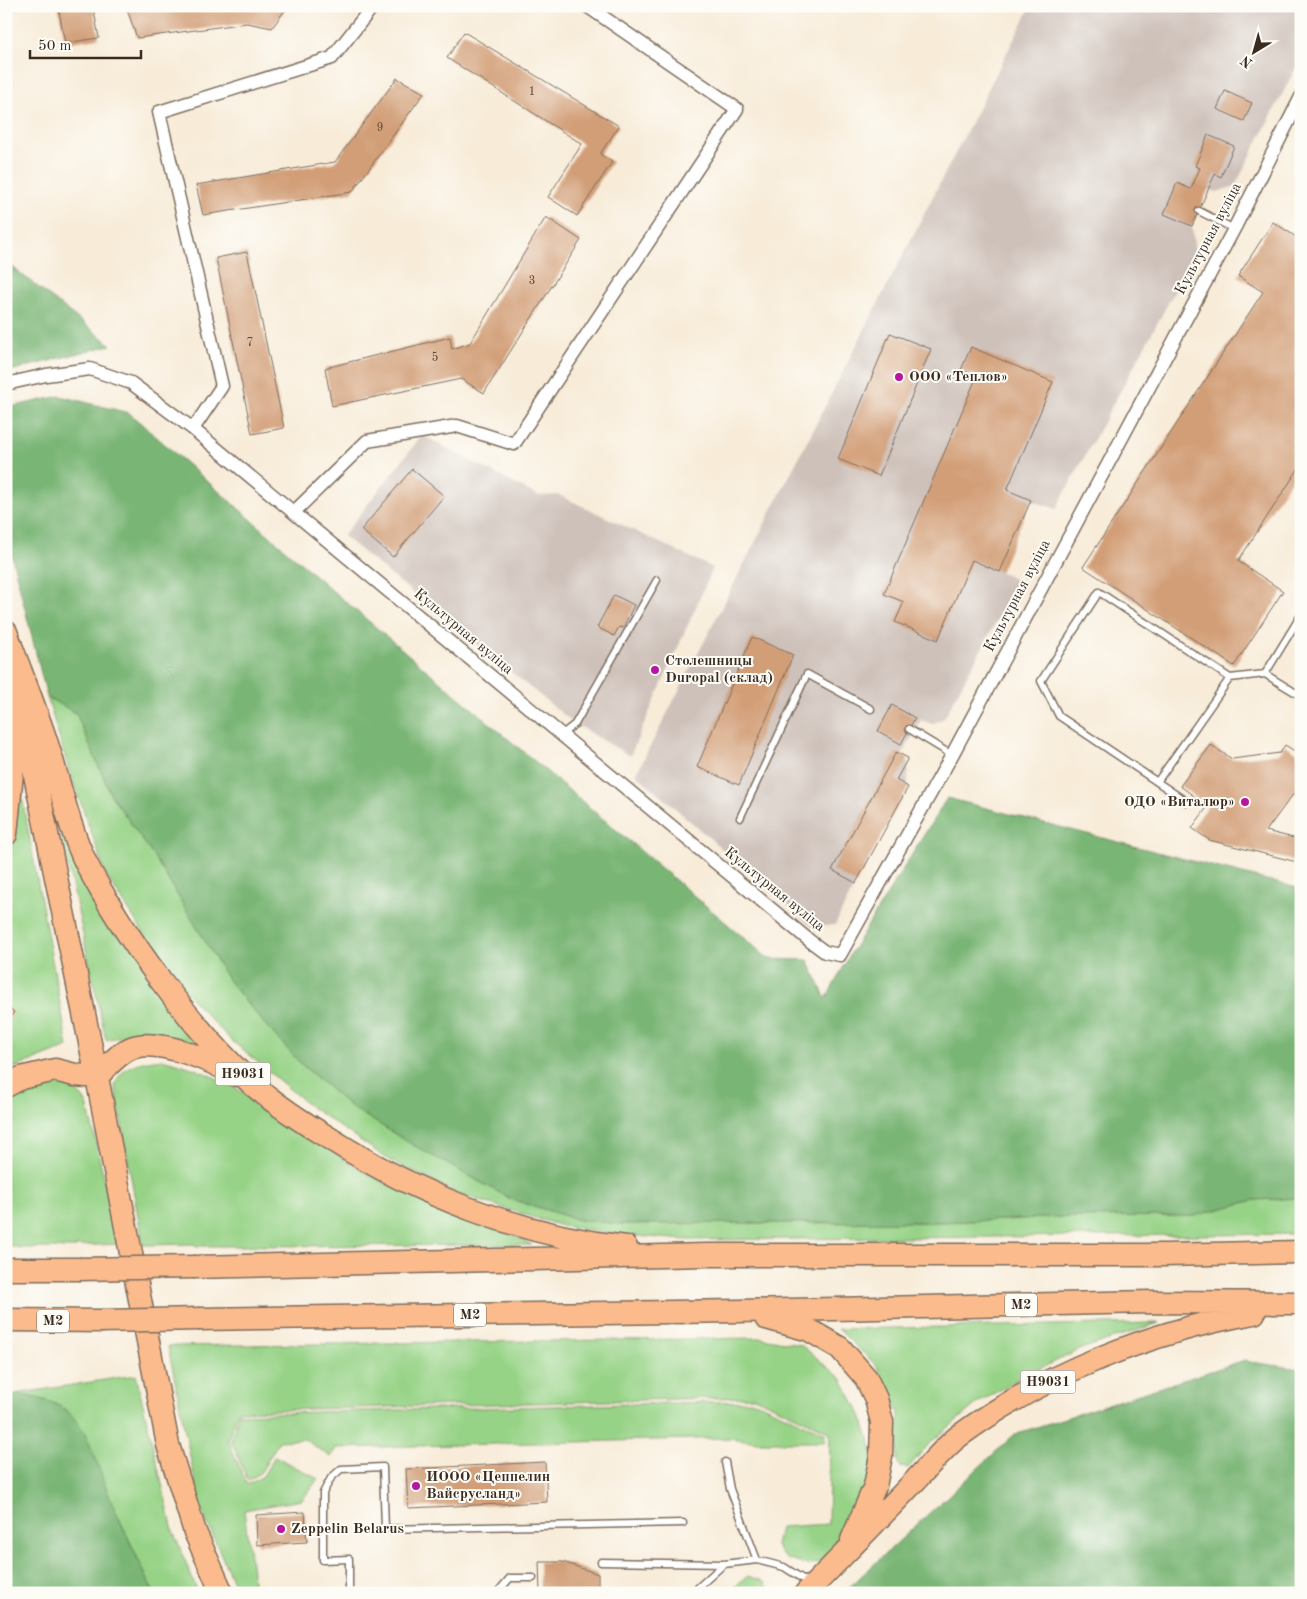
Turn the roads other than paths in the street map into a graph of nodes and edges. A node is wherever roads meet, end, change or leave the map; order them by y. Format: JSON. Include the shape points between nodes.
{"nodes":[{"id":1,"x":373,"y":6,"type":"edge"},
{"id":2,"x":586,"y":6,"type":"edge"},
{"id":3,"x":1301,"y":97,"type":"edge"},
{"id":4,"x":1199,"y":211,"type":"dead end"},
{"id":5,"x":1234,"y":229,"type":"junction"},
{"id":6,"x":6,"y":384,"type":"edge"},
{"id":7,"x":193,"y":429,"type":"junction"},
{"id":8,"x":294,"y":512,"type":"junction"},
{"id":9,"x":656,"y":580,"type":"dead end"},
{"id":10,"x":1301,"y":615,"type":"edge"},
{"id":11,"x":6,"y":632,"type":"edge"},
{"id":12,"x":6,"y":638,"type":"edge"},
{"id":13,"x":1265,"y":674,"type":"junction"},
{"id":14,"x":6,"y":675,"type":"edge"},
{"id":15,"x":1230,"y":678,"type":"junction"},
{"id":16,"x":1301,"y":696,"type":"edge"},
{"id":17,"x":871,"y":709,"type":"dead end"},
{"id":18,"x":909,"y":729,"type":"dead end"},
{"id":19,"x":561,"y":735,"type":"junction"},
{"id":20,"x":952,"y":755,"type":"junction"},
{"id":21,"x":1157,"y":782,"type":"junction"},
{"id":22,"x":1187,"y":802,"type":"dead end"},
{"id":23,"x":740,"y":818,"type":"dead end"},
{"id":24,"x":6,"y":834,"type":"edge"},
{"id":25,"x":97,"y":1077,"type":"junction"},
{"id":26,"x":252,"y":1084,"type":"junction"},
{"id":27,"x":6,"y":1086,"type":"edge"},
{"id":28,"x":1301,"y":1252,"type":"edge"},
{"id":29,"x":706,"y":1255,"type":"junction"},
{"id":30,"x":6,"y":1269,"type":"edge"},
{"id":31,"x":1301,"y":1304,"type":"edge"},
{"id":32,"x":740,"y":1311,"type":"junction"},
{"id":33,"x":6,"y":1320,"type":"edge"},
{"id":34,"x":726,"y":1462,"type":"dead end"},
{"id":35,"x":682,"y":1522,"type":"dead end"},
{"id":36,"x":846,"y":1552,"type":"junction"},
{"id":37,"x":757,"y":1560,"type":"junction"},
{"id":38,"x":601,"y":1562,"type":"dead end"},
{"id":39,"x":724,"y":1564,"type":"junction"},
{"id":40,"x":533,"y":1578,"type":"dead end"},
{"id":41,"x":809,"y":1589,"type":"edge"},
{"id":42,"x":222,"y":1593,"type":"edge"},
{"id":43,"x":349,"y":1593,"type":"edge"},
{"id":44,"x":497,"y":1593,"type":"edge"},
{"id":45,"x":692,"y":1593,"type":"edge"}],
"edges":[{"from":1,"to":7,"type":"street","via":[[332,58],[159,112],[222,386]]},
{"from":2,"to":8,"type":"street","via":[[738,109],[514,444],[457,426],[367,441]]},
{"from":3,"to":5,"type":"street","name":"Культурная вуліца"},
{"from":4,"to":5,"type":"lane"},
{"from":5,"to":20,"type":"street","name":"Культурная вуліца"},
{"from":6,"to":7,"type":"street","name":"Культурная вуліца","via":[[90,369],[131,383]]},
{"from":7,"to":8,"type":"street","name":"Культурная вуліца"},
{"from":8,"to":19,"type":"street","name":"Культурная вуліца"},
{"from":9,"to":19,"type":"lane","via":[[575,724]]},
{"from":10,"to":13,"type":"lane"},
{"from":11,"to":26,"type":"highway","number":"Н9031","via":[[90,869],[140,951],[181,1007]]},
{"from":12,"to":25,"type":"highway"},
{"from":13,"to":15,"type":"lane"},
{"from":13,"to":16,"type":"lane"},
{"from":14,"to":24,"type":"highway","via":[[12,773]]},
{"from":15,"to":21,"type":"lane"},
{"from":15,"to":21,"type":"lane","via":[[1098,592],[1041,681],[1059,716]]},
{"from":17,"to":23,"type":"lane","via":[[807,674]]},
{"from":18,"to":20,"type":"lane"},
{"from":19,"to":20,"type":"street","name":"Культурная вуліца","via":[[810,942],[825,952],[840,955]]},
{"from":21,"to":22,"type":"lane"},
{"from":25,"to":26,"type":"highway","number":"Н9031","via":[[131,1048],[151,1046],[181,1051],[216,1063]]},
{"from":25,"to":27,"type":"highway","via":[[55,1070],[21,1078]]},
{"from":25,"to":42,"type":"highway","via":[[168,1445],[195,1532]]},
{"from":26,"to":29,"type":"highway","number":"Н9031","via":[[281,1107],[354,1154],[391,1175],[463,1207],[556,1235],[608,1245]]},
{"from":28,"to":29,"type":"highway"},
{"from":29,"to":30,"type":"highway","bridge":true},
{"from":31,"to":32,"type":"highway","number":"М2","via":[[1152,1302]]},
{"from":31,"to":36,"type":"highway","number":"Н9031","via":[[1164,1334],[1031,1390],[958,1437]]},
{"from":32,"to":33,"type":"highway","number":"М2","bridge":true},
{"from":32,"to":36,"type":"highway","number":"Н9031","via":[[809,1330],[840,1348],[866,1378],[876,1399],[882,1422],[881,1456],[875,1486]]},
{"from":34,"to":37,"type":"lane","via":[[730,1489]]},
{"from":35,"to":43,"type":"lane","via":[[384,1528],[382,1467],[341,1469],[331,1478],[323,1493],[323,1560],[349,1560]]},
{"from":36,"to":41,"type":"highway","number":"Н9031"},
{"from":37,"to":39,"type":"lane"},
{"from":37,"to":41,"type":"lane","via":[[784,1567]]},
{"from":38,"to":39,"type":"lane"},
{"from":39,"to":45,"type":"lane"},
{"from":40,"to":44,"type":"lane","via":[[510,1578]]}]}
